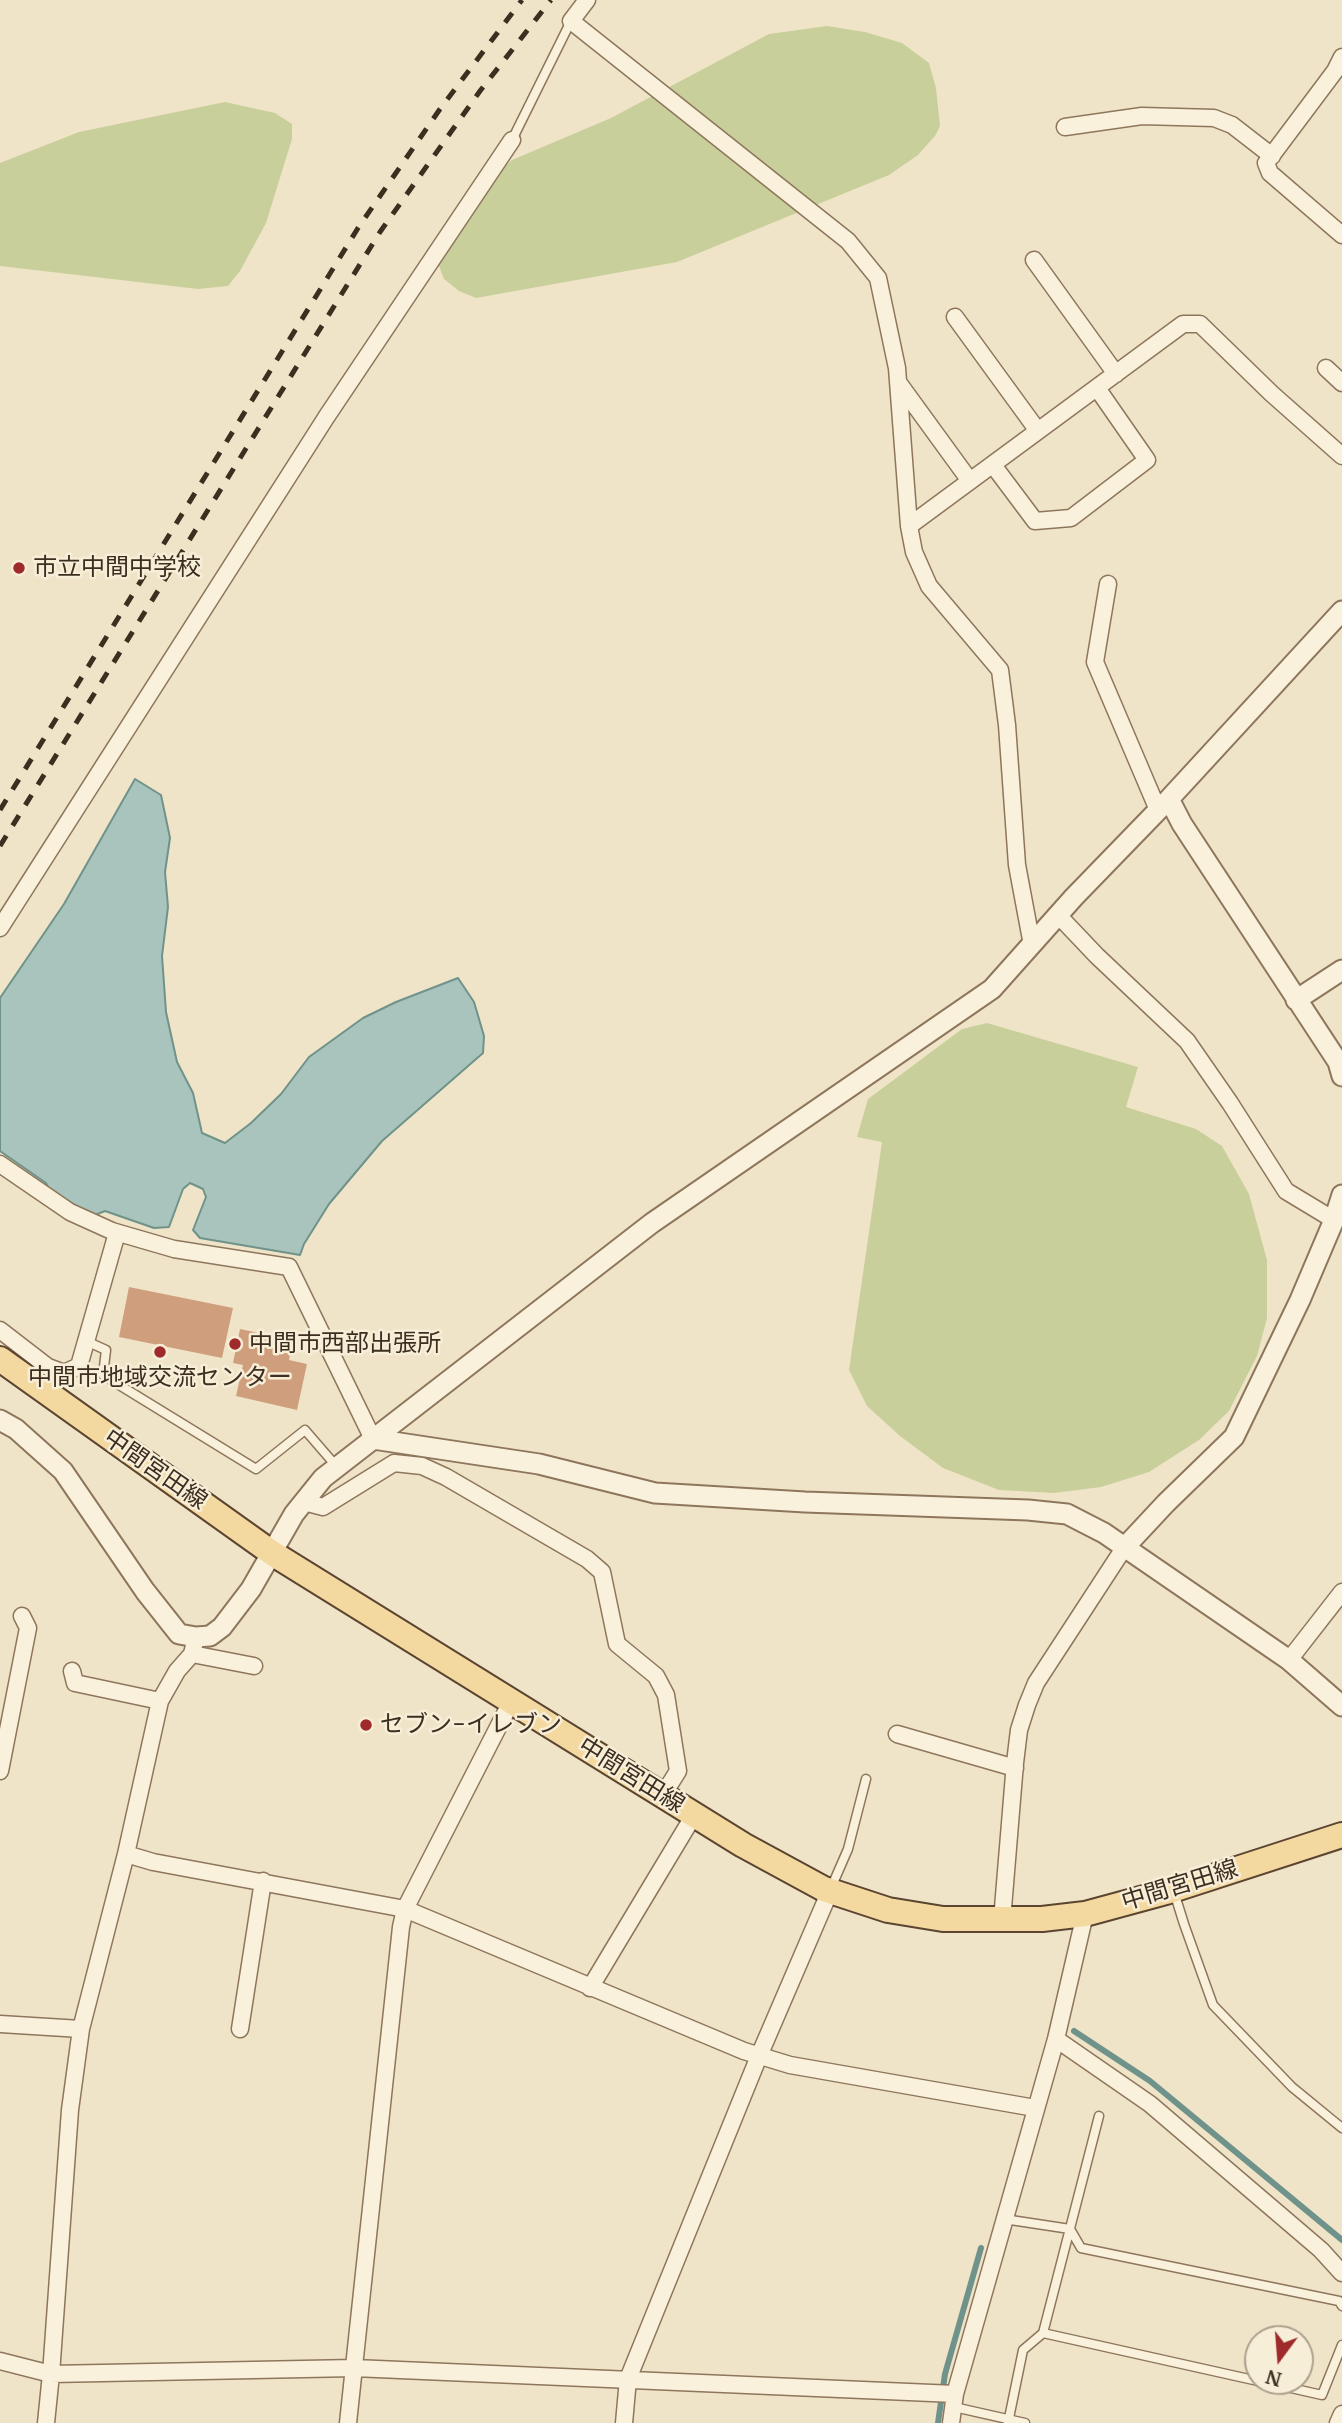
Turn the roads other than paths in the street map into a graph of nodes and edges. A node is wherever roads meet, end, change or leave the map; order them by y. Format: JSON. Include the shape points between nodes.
{"nodes":[{"id":1,"x":587,"y":0,"type":"edge"},
{"id":2,"x":571,"y":21,"type":"junction"},
{"id":3,"x":1342,"y":57,"type":"edge"},
{"id":4,"x":1065,"y":127,"type":"dead end"},
{"id":5,"x":512,"y":140,"type":"joint"},
{"id":6,"x":1272,"y":156,"type":"junction"},
{"id":7,"x":1342,"y":235,"type":"edge"},
{"id":8,"x":1034,"y":260,"type":"dead end"},
{"id":9,"x":956,"y":317,"type":"dead end"},
{"id":10,"x":1326,"y":368,"type":"dead end"},
{"id":11,"x":1116,"y":374,"type":"junction"},
{"id":12,"x":898,"y":382,"type":"junction"},
{"id":13,"x":1342,"y":383,"type":"edge"},
{"id":14,"x":1097,"y":388,"type":"junction"},
{"id":15,"x":1038,"y":431,"type":"junction"},
{"id":16,"x":1342,"y":456,"type":"edge"},
{"id":17,"x":993,"y":465,"type":"junction"},
{"id":18,"x":970,"y":481,"type":"junction"},
{"id":19,"x":909,"y":526,"type":"junction"},
{"id":20,"x":1108,"y":584,"type":"dead end"},
{"id":21,"x":1342,"y":611,"type":"edge"},
{"id":22,"x":1163,"y":805,"type":"junction"},
{"id":23,"x":1058,"y":915,"type":"junction"},
{"id":24,"x":0,"y":928,"type":"edge"},
{"id":25,"x":1032,"y":945,"type":"junction"},
{"id":26,"x":1342,"y":970,"type":"edge"},
{"id":27,"x":1296,"y":1000,"type":"junction"},
{"id":28,"x":1342,"y":1076,"type":"edge"},
{"id":29,"x":0,"y":1164,"type":"edge"},
{"id":30,"x":1342,"y":1195,"type":"edge"},
{"id":31,"x":1334,"y":1220,"type":"junction"},
{"id":32,"x":117,"y":1233,"type":"junction"},
{"id":33,"x":0,"y":1330,"type":"edge"},
{"id":34,"x":86,"y":1341,"type":"junction"},
{"id":35,"x":0,"y":1359,"type":"edge"},
{"id":36,"x":0,"y":1420,"type":"edge"},
{"id":37,"x":373,"y":1439,"type":"junction"},
{"id":38,"x":337,"y":1467,"type":"junction"},
{"id":39,"x":303,"y":1502,"type":"junction"},
{"id":40,"x":1124,"y":1548,"type":"junction"},
{"id":41,"x":272,"y":1553,"type":"junction"},
{"id":42,"x":1342,"y":1592,"type":"edge"},
{"id":43,"x":22,"y":1616,"type":"dead end"},
{"id":44,"x":194,"y":1646,"type":"junction"},
{"id":45,"x":1289,"y":1660,"type":"junction"},
{"id":46,"x":254,"y":1667,"type":"dead end"},
{"id":47,"x":72,"y":1671,"type":"dead end"},
{"id":48,"x":160,"y":1701,"type":"junction"},
{"id":49,"x":511,"y":1702,"type":"junction"},
{"id":50,"x":1342,"y":1706,"type":"edge"},
{"id":51,"x":897,"y":1734,"type":"dead end"},
{"id":52,"x":1015,"y":1768,"type":"junction"},
{"id":53,"x":0,"y":1771,"type":"edge"},
{"id":54,"x":866,"y":1779,"type":"dead end"},
{"id":55,"x":663,"y":1796,"type":"junction"},
{"id":56,"x":694,"y":1815,"type":"junction"},
{"id":57,"x":1342,"y":1835,"type":"edge"},
{"id":58,"x":126,"y":1854,"type":"junction"},
{"id":59,"x":263,"y":1881,"type":"junction"},
{"id":60,"x":1174,"y":1889,"type":"junction"},
{"id":61,"x":830,"y":1891,"type":"junction"},
{"id":62,"x":405,"y":1909,"type":"junction"},
{"id":63,"x":1085,"y":1914,"type":"junction"},
{"id":64,"x":1002,"y":1920,"type":"junction"},
{"id":65,"x":590,"y":1988,"type":"junction"},
{"id":66,"x":0,"y":2024,"type":"edge"},
{"id":67,"x":81,"y":2029,"type":"junction"},
{"id":68,"x":240,"y":2029,"type":"dead end"},
{"id":69,"x":1056,"y":2039,"type":"junction"},
{"id":70,"x":759,"y":2056,"type":"junction"},
{"id":71,"x":1035,"y":2108,"type":"junction"},
{"id":72,"x":1099,"y":2116,"type":"dead end"},
{"id":73,"x":1342,"y":2128,"type":"edge"},
{"id":74,"x":1004,"y":2219,"type":"junction"},
{"id":75,"x":1070,"y":2229,"type":"junction"},
{"id":76,"x":1342,"y":2273,"type":"edge"},
{"id":77,"x":1342,"y":2306,"type":"edge"},
{"id":78,"x":1043,"y":2333,"type":"junction"},
{"id":79,"x":1342,"y":2345,"type":"edge"},
{"id":80,"x":0,"y":2361,"type":"edge"},
{"id":81,"x":355,"y":2368,"type":"junction"},
{"id":82,"x":51,"y":2374,"type":"junction"},
{"id":83,"x":1244,"y":2378,"type":"edge"},
{"id":84,"x":628,"y":2379,"type":"junction"},
{"id":85,"x":1314,"y":2393,"type":"edge"},
{"id":86,"x":953,"y":2408,"type":"edge"},
{"id":87,"x":1342,"y":2414,"type":"edge"},
{"id":88,"x":1009,"y":2421,"type":"edge"},
{"id":89,"x":46,"y":2423,"type":"edge"},
{"id":90,"x":348,"y":2423,"type":"edge"},
{"id":91,"x":624,"y":2423,"type":"edge"},
{"id":92,"x":1025,"y":2423,"type":"edge"},
{"id":93,"x":1338,"y":2423,"type":"edge"}],
"edges":[{"from":1,"to":2,"type":"street"},
{"from":2,"to":5,"type":"lane"},
{"from":2,"to":12,"type":"street","via":[[848,241],[878,278]]},
{"from":3,"to":6,"type":"street"},
{"from":4,"to":6,"type":"street","via":[[1142,116],[1214,118],[1232,125]]},
{"from":5,"to":24,"type":"street","via":[[327,416]]},
{"from":6,"to":7,"type":"street","via":[[1266,163],[1270,173]]},
{"from":8,"to":11,"type":"street"},
{"from":9,"to":15,"type":"street"},
{"from":10,"to":13,"type":"street"},
{"from":11,"to":14,"type":"street"},
{"from":11,"to":16,"type":"street","via":[[1184,324],[1200,324]]},
{"from":12,"to":18,"type":"street"},
{"from":12,"to":19,"type":"street"},
{"from":14,"to":15,"type":"street"},
{"from":14,"to":17,"type":"street","via":[[1147,460],[1071,518],[1035,521]]},
{"from":15,"to":17,"type":"street"},
{"from":17,"to":18,"type":"street"},
{"from":18,"to":19,"type":"street"},
{"from":19,"to":25,"type":"street","via":[[929,586],[1000,670],[1017,865]]},
{"from":20,"to":22,"type":"street","via":[[1095,662]]},
{"from":21,"to":22,"type":"street"},
{"from":22,"to":23,"type":"street"},
{"from":22,"to":27,"type":"street","via":[[1182,824]]},
{"from":23,"to":25,"type":"street"},
{"from":23,"to":31,"type":"street","via":[[1186,1041],[1286,1191]]},
{"from":25,"to":37,"type":"street","via":[[992,989],[652,1223]]},
{"from":26,"to":27,"type":"street"},
{"from":27,"to":28,"type":"street","via":[[1338,1062]]},
{"from":29,"to":32,"type":"street","via":[[69,1212]]},
{"from":30,"to":31,"type":"street"},
{"from":31,"to":40,"type":"street","via":[[1234,1437]]},
{"from":32,"to":34,"type":"street"},
{"from":32,"to":37,"type":"street","via":[[174,1249],[289,1267]]},
{"from":33,"to":34,"type":"street","via":[[48,1367],[64,1373],[79,1366]]},
{"from":34,"to":38,"type":"lane","via":[[106,1350],[103,1375],[257,1469],[305,1430]]},
{"from":35,"to":41,"type":"main road","name":"中間宮田線"},
{"from":36,"to":44,"type":"street","via":[[62,1471],[168,1622]]},
{"from":37,"to":38,"type":"street"},
{"from":37,"to":40,"type":"street","via":[[539,1464],[655,1493],[1067,1514]]},
{"from":38,"to":39,"type":"street"},
{"from":39,"to":41,"type":"street"},
{"from":39,"to":55,"type":"street","via":[[323,1507],[394,1463],[422,1466],[587,1559],[602,1572],[617,1644],[656,1676],[666,1695],[678,1770]]},
{"from":40,"to":45,"type":"street"},
{"from":40,"to":52,"type":"street","via":[[1036,1683],[1020,1730]]},
{"from":41,"to":44,"type":"street","via":[[222,1628]]},
{"from":41,"to":49,"type":"main road","name":"中間宮田線"},
{"from":42,"to":45,"type":"street"},
{"from":43,"to":53,"type":"street","via":[[28,1628]]},
{"from":44,"to":46,"type":"street"},
{"from":44,"to":48,"type":"street"},
{"from":45,"to":50,"type":"street"},
{"from":47,"to":48,"type":"street","via":[[75,1683]]},
{"from":48,"to":58,"type":"street"},
{"from":49,"to":55,"type":"main road","name":"中間宮田線"},
{"from":49,"to":62,"type":"street"},
{"from":51,"to":52,"type":"street"},
{"from":52,"to":64,"type":"street"},
{"from":54,"to":61,"type":"lane","via":[[848,1849]]},
{"from":55,"to":56,"type":"main road","name":"中間宮田線"},
{"from":56,"to":61,"type":"main road","name":"中間宮田線"},
{"from":56,"to":65,"type":"street"},
{"from":57,"to":60,"type":"main road","name":"中間宮田線"},
{"from":58,"to":59,"type":"street"},
{"from":58,"to":67,"type":"street"},
{"from":59,"to":62,"type":"street"},
{"from":59,"to":68,"type":"street"},
{"from":60,"to":63,"type":"main road","name":"中間宮田線"},
{"from":60,"to":73,"type":"lane","via":[[1213,2005],[1292,2087]]},
{"from":61,"to":64,"type":"main road","name":"中間宮田線","via":[[888,1910],[943,1919]]},
{"from":61,"to":70,"type":"street"},
{"from":62,"to":65,"type":"street"},
{"from":62,"to":81,"type":"street"},
{"from":63,"to":64,"type":"main road","name":"中間宮田線"},
{"from":63,"to":69,"type":"street"},
{"from":65,"to":70,"type":"street"},
{"from":66,"to":67,"type":"street"},
{"from":67,"to":82,"type":"street","via":[[70,2109]]},
{"from":69,"to":71,"type":"street"},
{"from":69,"to":76,"type":"street","via":[[1150,2104]]},
{"from":70,"to":71,"type":"street","via":[[790,2066]]},
{"from":70,"to":84,"type":"street"},
{"from":71,"to":74,"type":"street"},
{"from":72,"to":75,"type":"lane"},
{"from":74,"to":75,"type":"lane"},
{"from":74,"to":86,"type":"street"},
{"from":75,"to":77,"type":"lane","via":[[1081,2248],[1339,2301]]},
{"from":75,"to":78,"type":"lane"},
{"from":78,"to":83,"type":"lane"},
{"from":78,"to":88,"type":"lane","via":[[1023,2350]]},
{"from":79,"to":85,"type":"lane","via":[[1322,2395]]},
{"from":80,"to":82,"type":"street"},
{"from":81,"to":82,"type":"street"},
{"from":81,"to":84,"type":"street"},
{"from":81,"to":90,"type":"street"},
{"from":82,"to":89,"type":"street"},
{"from":84,"to":86,"type":"street"},
{"from":84,"to":91,"type":"street"},
{"from":86,"to":88,"type":"lane"},
{"from":87,"to":93,"type":"street"},
{"from":88,"to":92,"type":"lane"}]}
